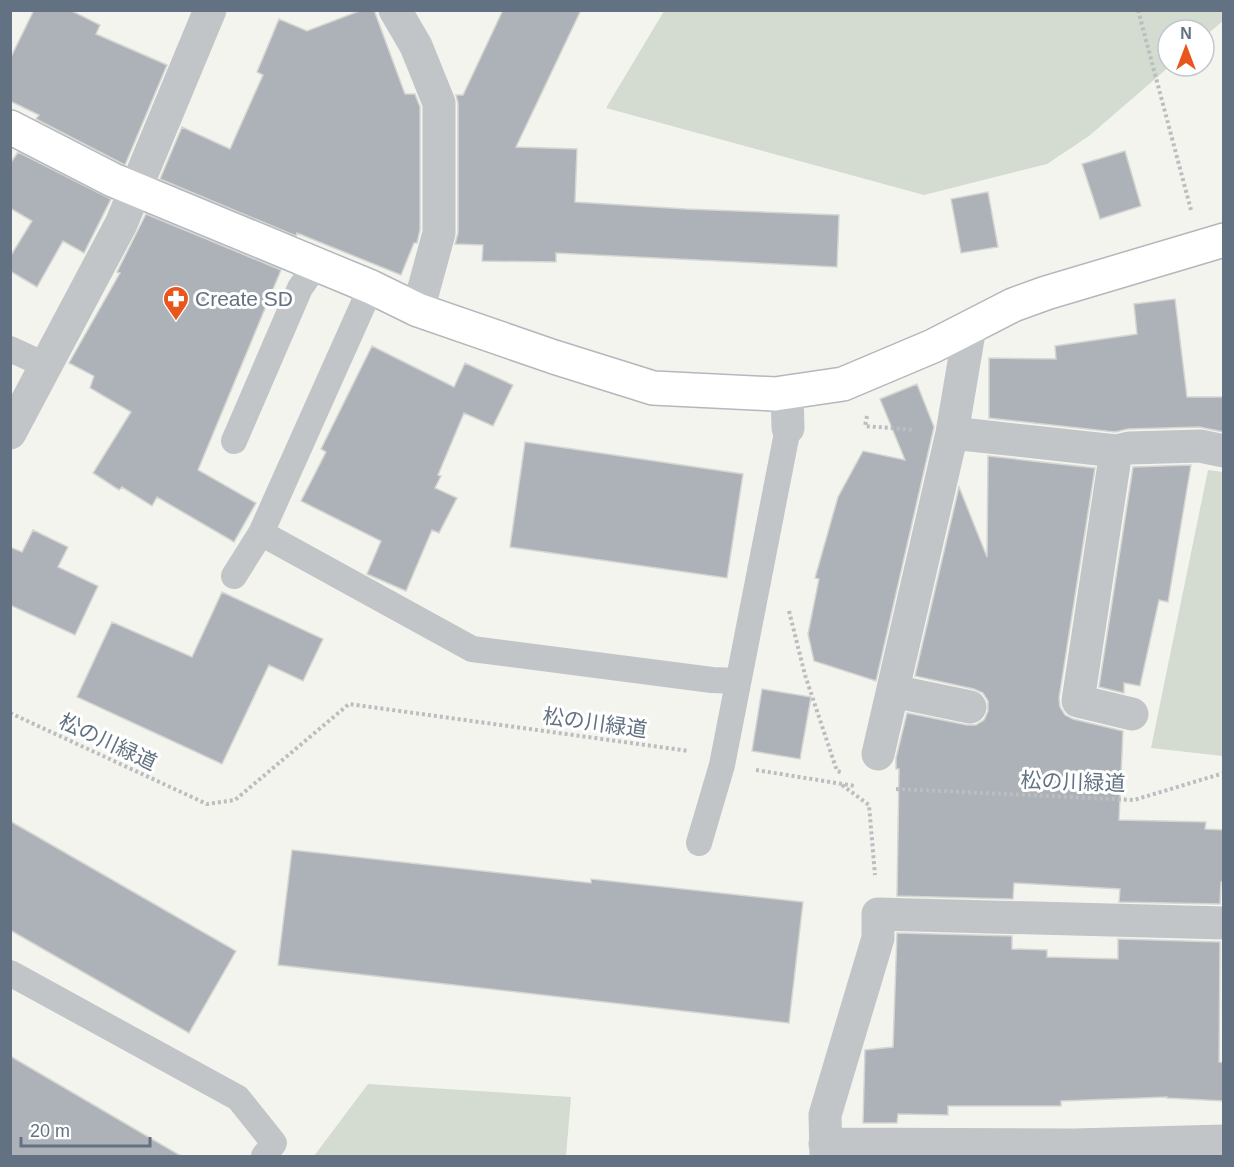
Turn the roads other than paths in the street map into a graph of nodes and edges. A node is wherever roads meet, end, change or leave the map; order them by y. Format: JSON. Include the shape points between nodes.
{"nodes":[{"id":1,"x":210,"y":10,"type":"edge"},
{"id":2,"x":395,"y":10,"type":"edge"},
{"id":3,"x":10,"y":127,"type":"edge"},
{"id":4,"x":135,"y":188,"type":"junction"},
{"id":5,"x":1212,"y":243,"type":"edge"},
{"id":6,"x":316,"y":265,"type":"junction"},
{"id":7,"x":371,"y":287,"type":"junction"},
{"id":8,"x":418,"y":310,"type":"junction"},
{"id":9,"x":970,"y":327,"type":"junction"},
{"id":10,"x":10,"y":349,"type":"edge"},
{"id":11,"x":46,"y":366,"type":"junction"},
{"id":12,"x":787,"y":392,"type":"junction"},
{"id":13,"x":788,"y":428,"type":"joint"},
{"id":14,"x":10,"y":433,"type":"edge"},
{"id":15,"x":952,"y":433,"type":"junction"},
{"id":16,"x":234,"y":441,"type":"dead end"},
{"id":17,"x":1116,"y":450,"type":"junction"},
{"id":18,"x":1224,"y":450,"type":"edge"},
{"id":19,"x":261,"y":533,"type":"junction"},
{"id":20,"x":234,"y":576,"type":"dead end"},
{"id":21,"x":738,"y":681,"type":"junction"},
{"id":22,"x":893,"y":691,"type":"junction"},
{"id":23,"x":970,"y":707,"type":"dead end"},
{"id":24,"x":1132,"y":714,"type":"dead end"},
{"id":25,"x":878,"y":754,"type":"dead end"},
{"id":26,"x":699,"y":843,"type":"dead end"},
{"id":27,"x":1224,"y":923,"type":"edge"},
{"id":28,"x":10,"y":972,"type":"edge"},
{"id":29,"x":1224,"y":1141,"type":"edge"},
{"id":30,"x":825,"y":1150,"type":"edge"},
{"id":31,"x":264,"y":1156,"type":"edge"}],
"edges":[{"from":1,"to":4,"type":"street"},
{"from":2,"to":8,"type":"street","via":[[416,46],[439,103],[439,233]]},
{"from":3,"to":4,"type":"street"},
{"from":4,"to":6,"type":"street"},
{"from":4,"to":11,"type":"street","via":[[121,224]]},
{"from":5,"to":9,"type":"street","via":[[1046,293]]},
{"from":6,"to":7,"type":"street"},
{"from":6,"to":16,"type":"lane","via":[[300,288]]},
{"from":7,"to":8,"type":"street"},
{"from":7,"to":19,"type":"lane"},
{"from":8,"to":12,"type":"street","via":[[653,388]]},
{"from":9,"to":12,"type":"street","via":[[843,384]]},
{"from":9,"to":15,"type":"street"},
{"from":10,"to":11,"type":"lane"},
{"from":11,"to":14,"type":"street"},
{"from":12,"to":13,"type":"street"},
{"from":13,"to":21,"type":"lane"},
{"from":15,"to":17,"type":"street"},
{"from":15,"to":22,"type":"street"},
{"from":17,"to":18,"type":"street","via":[[1200,446]]},
{"from":17,"to":24,"type":"street","via":[[1078,701]]},
{"from":19,"to":20,"type":"lane"},
{"from":19,"to":21,"type":"lane","via":[[472,649]]},
{"from":21,"to":26,"type":"lane","via":[[722,765]]},
{"from":22,"to":23,"type":"street"},
{"from":22,"to":25,"type":"street"},
{"from":27,"to":30,"type":"street","via":[[878,915],[878,938],[825,1116]]},
{"from":28,"to":31,"type":"lane","via":[[238,1098],[274,1143]]},
{"from":29,"to":30,"type":"street"}]}
